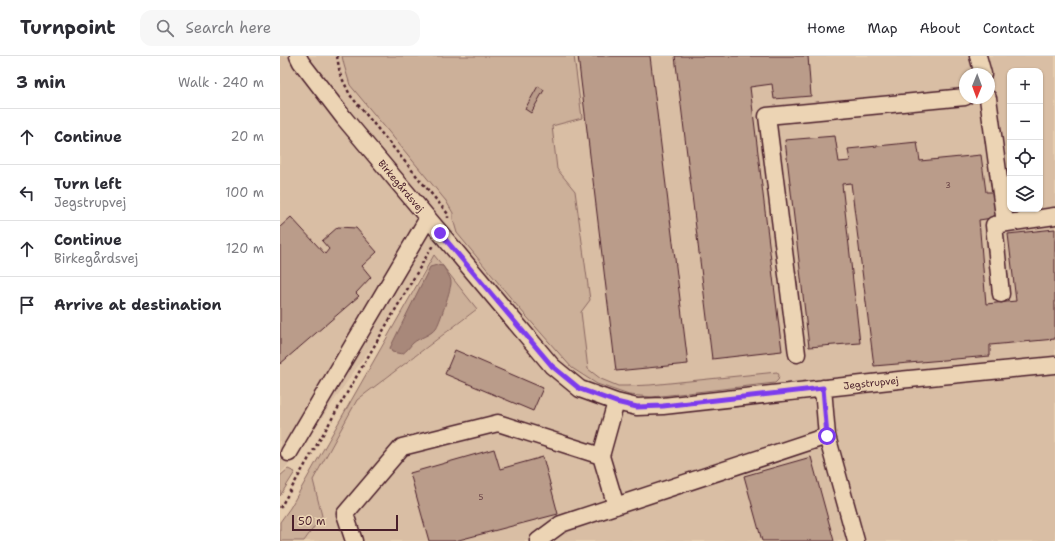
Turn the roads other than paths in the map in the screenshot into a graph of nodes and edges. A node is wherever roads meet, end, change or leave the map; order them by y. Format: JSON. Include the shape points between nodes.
{"nodes":[{"id":1,"x":298,"y":56,"type":"edge"},
{"id":2,"x":978,"y":56,"type":"edge"},
{"id":3,"x":982,"y":56,"type":"edge"},
{"id":4,"x":981,"y":68,"type":"edge"},
{"id":5,"x":959,"y":98,"type":"edge"},
{"id":6,"x":989,"y":104,"type":"edge"},
{"id":7,"x":1055,"y":216,"type":"edge"},
{"id":8,"x":428,"y":218,"type":"junction"},
{"id":9,"x":1005,"y":223,"type":"junction"},
{"id":10,"x":1001,"y":294,"type":"dead end"},
{"id":11,"x":797,"y":354,"type":"dead end"},
{"id":12,"x":1055,"y":365,"type":"edge"},
{"id":13,"x":823,"y":388,"type":"junction"},
{"id":14,"x":616,"y":402,"type":"junction"},
{"id":15,"x":827,"y":436,"type":"junction"},
{"id":16,"x":289,"y":453,"type":"dead end"},
{"id":17,"x":601,"y":456,"type":"junction"},
{"id":18,"x":616,"y":506,"type":"junction"},
{"id":19,"x":354,"y":541,"type":"edge"},
{"id":20,"x":538,"y":541,"type":"edge"},
{"id":21,"x":856,"y":541,"type":"edge"}],
"edges":[{"from":1,"to":8,"type":"street","name":"Birkegårdsvej","via":[[344,118]]},
{"from":2,"to":3,"type":"street"},
{"from":2,"to":4,"type":"street"},
{"from":5,"to":11,"type":"street","via":[[767,116]]},
{"from":6,"to":9,"type":"street"},
{"from":7,"to":9,"type":"street"},
{"from":8,"to":14,"type":"street","name":"Birkegårdsvej","via":[[552,366],[580,389]]},
{"from":8,"to":16,"type":"street"},
{"from":9,"to":10,"type":"street","via":[[994,225]]},
{"from":12,"to":13,"type":"street","name":"Jegstrupvej"},
{"from":13,"to":14,"type":"street","name":"Jegstrupvej","via":[[663,406],[637,407]]},
{"from":13,"to":15,"type":"street"},
{"from":14,"to":17,"type":"street"},
{"from":15,"to":18,"type":"street"},
{"from":15,"to":21,"type":"street"},
{"from":17,"to":18,"type":"street"},
{"from":17,"to":19,"type":"street","via":[[498,423],[402,447],[345,514]]},
{"from":18,"to":20,"type":"street","via":[[561,524]]}]}
